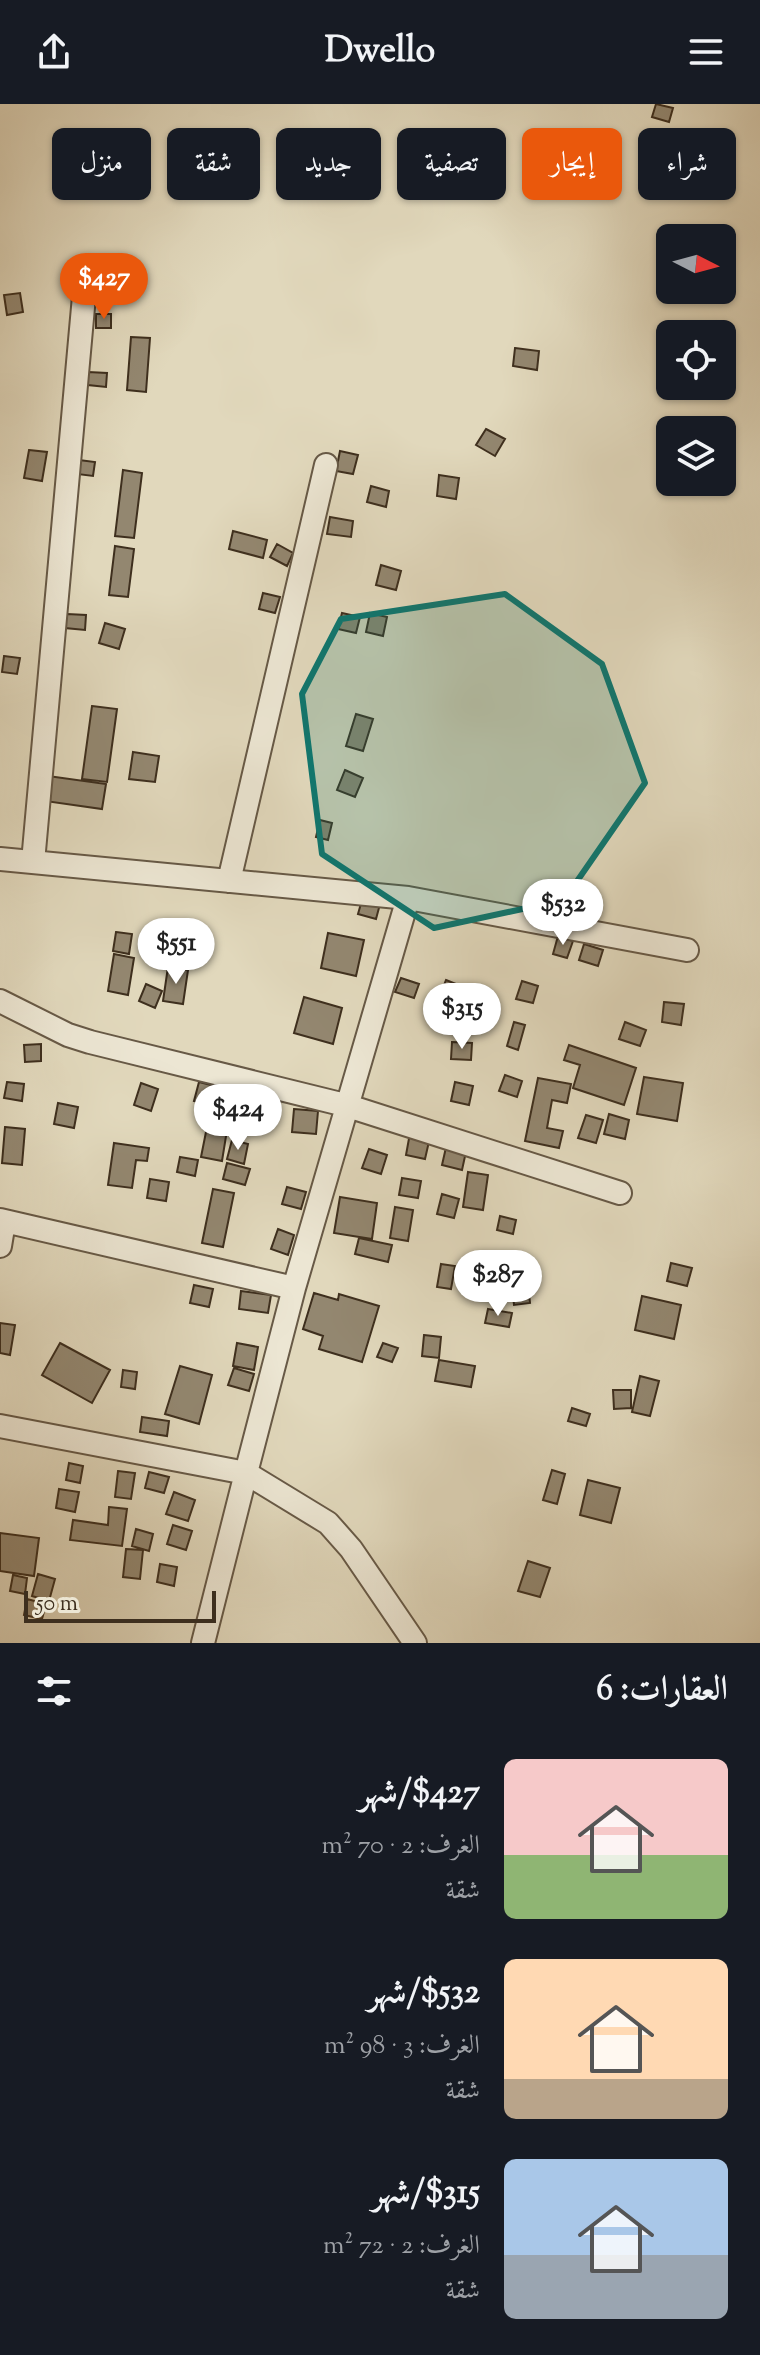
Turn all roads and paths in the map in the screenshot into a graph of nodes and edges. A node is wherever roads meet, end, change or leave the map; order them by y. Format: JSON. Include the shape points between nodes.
{"nodes":[{"id":1,"x":86,"y":274,"type":"dead end"},
{"id":2,"x":326,"y":465,"type":"dead end"},
{"id":3,"x":0,"y":859,"type":"edge"},
{"id":4,"x":33,"y":862,"type":"junction"},
{"id":5,"x":229,"y":881,"type":"junction"},
{"id":6,"x":408,"y":898,"type":"junction"},
{"id":7,"x":687,"y":950,"type":"dead end"},
{"id":8,"x":0,"y":1001,"type":"edge"},
{"id":9,"x":345,"y":1105,"type":"junction"},
{"id":10,"x":620,"y":1193,"type":"dead end"},
{"id":11,"x":2,"y":1221,"type":"edge"},
{"id":12,"x":0,"y":1245,"type":"edge"},
{"id":13,"x":294,"y":1288,"type":"junction"},
{"id":14,"x":0,"y":1426,"type":"edge"},
{"id":15,"x":246,"y":1473,"type":"junction"},
{"id":16,"x":203,"y":1643,"type":"edge"},
{"id":17,"x":415,"y":1643,"type":"edge"}],
"edges":[{"from":1,"to":4,"type":"street"},
{"from":2,"to":5,"type":"street"},
{"from":3,"to":4,"type":"street"},
{"from":4,"to":5,"type":"street"},
{"from":5,"to":6,"type":"street"},
{"from":6,"to":7,"type":"street"},
{"from":6,"to":9,"type":"street"},
{"from":8,"to":9,"type":"street","via":[[90,1042]]},
{"from":9,"to":10,"type":"street"},
{"from":9,"to":13,"type":"street"},
{"from":11,"to":12,"type":"street"},
{"from":11,"to":13,"type":"street"},
{"from":13,"to":15,"type":"street"},
{"from":14,"to":15,"type":"street"},
{"from":15,"to":16,"type":"street"},
{"from":15,"to":17,"type":"street","via":[[328,1523]]}]}
